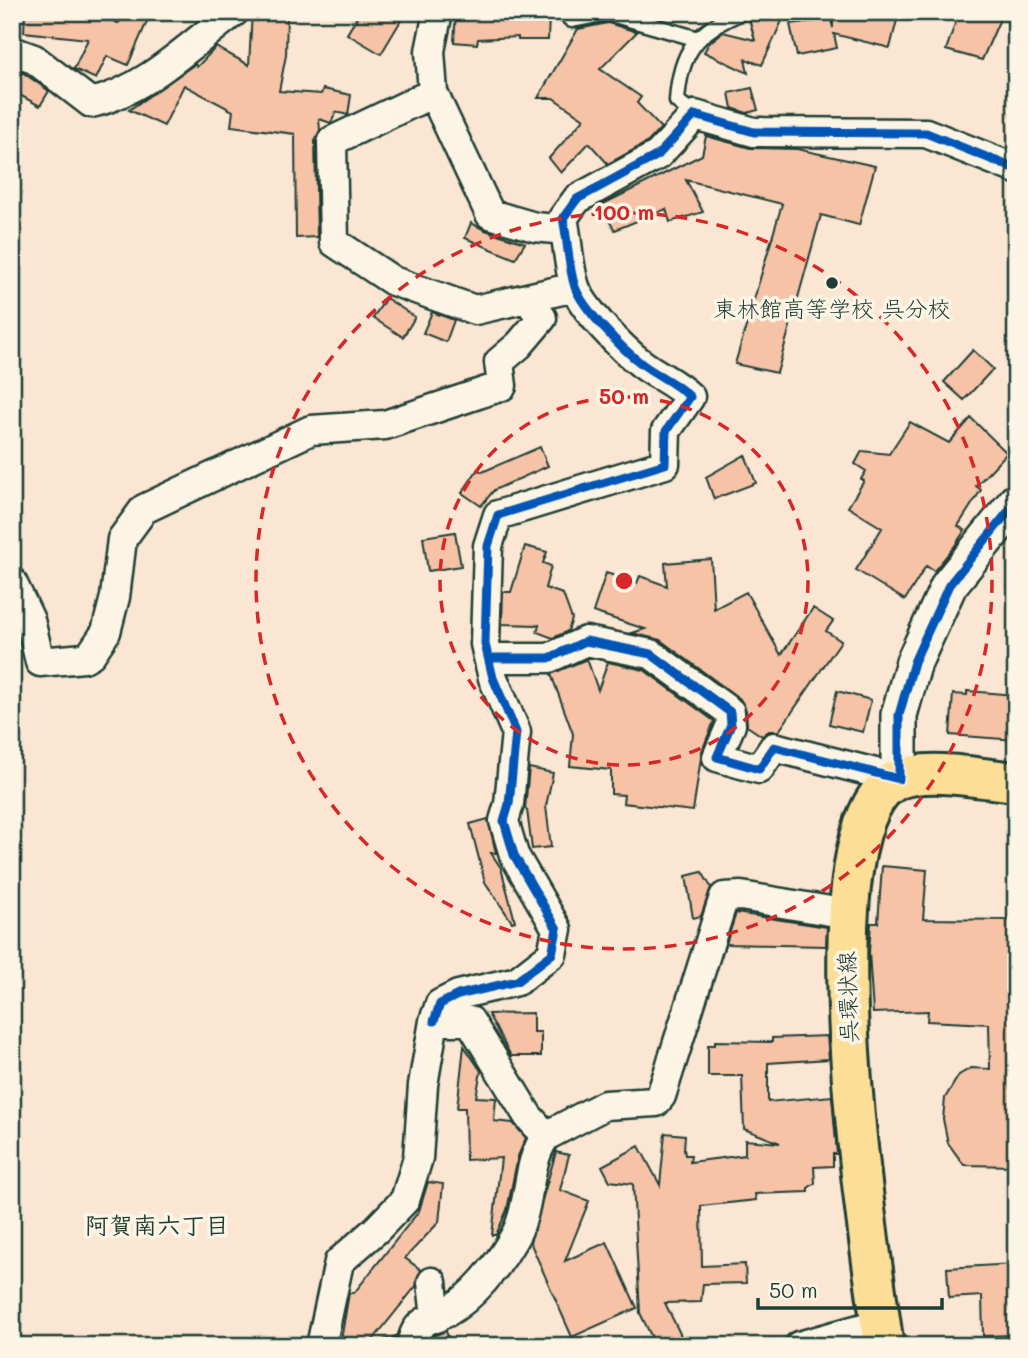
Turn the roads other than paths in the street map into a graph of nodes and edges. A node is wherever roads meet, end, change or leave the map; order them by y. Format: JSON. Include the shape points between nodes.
{"nodes":[{"id":1,"x":234,"y":12,"type":"edge"},
{"id":2,"x":438,"y":12,"type":"edge"},
{"id":3,"x":562,"y":12,"type":"edge"},
{"id":4,"x":742,"y":12,"type":"edge"},
{"id":5,"x":695,"y":38,"type":"junction"},
{"id":6,"x":12,"y":51,"type":"edge"},
{"id":7,"x":433,"y":93,"type":"junction"},
{"id":8,"x":695,"y":115,"type":"junction"},
{"id":9,"x":1016,"y":169,"type":"edge"},
{"id":10,"x":565,"y":229,"type":"junction"},
{"id":11,"x":575,"y":287,"type":"junction"},
{"id":12,"x":527,"y":298,"type":"junction"},
{"id":13,"x":1016,"y":502,"type":"edge"},
{"id":14,"x":12,"y":582,"type":"edge"},
{"id":15,"x":489,"y":658,"type":"junction"},
{"id":16,"x":899,"y":779,"type":"junction"},
{"id":17,"x":1016,"y":782,"type":"edge"},
{"id":18,"x":848,"y":914,"type":"junction"},
{"id":19,"x":434,"y":1021,"type":"junction"},
{"id":20,"x":546,"y":1136,"type":"junction"},
{"id":21,"x":432,"y":1282,"type":"dead end"},
{"id":22,"x":436,"y":1318,"type":"junction"},
{"id":23,"x":882,"y":1335,"type":"edge"},
{"id":24,"x":321,"y":1346,"type":"edge"},
{"id":25,"x":411,"y":1346,"type":"edge"},
{"id":26,"x":799,"y":1346,"type":"edge"}],
"edges":[{"from":1,"to":6,"type":"street","via":[[134,87],[91,103],[34,59]]},
{"from":2,"to":7,"type":"street","via":[[430,51]]},
{"from":3,"to":5,"type":"lane","via":[[572,20],[608,13]]},
{"from":4,"to":5,"type":"lane"},
{"from":5,"to":8,"type":"lane","via":[[678,75],[677,102]]},
{"from":7,"to":10,"type":"street","via":[[490,214],[535,227]]},
{"from":7,"to":12,"type":"street","via":[[332,141],[334,242],[393,281],[475,310]]},
{"from":8,"to":9,"type":"street","via":[[754,132],[926,133]]},
{"from":8,"to":10,"type":"street","via":[[658,155],[577,199],[563,219]]},
{"from":10,"to":11,"type":"street"},
{"from":11,"to":12,"type":"street"},
{"from":11,"to":15,"type":"street","via":[[583,303],[641,364],[690,397],[666,431],[665,464],[498,515],[488,545],[485,644]]},
{"from":12,"to":14,"type":"street","via":[[542,318],[499,362],[502,386],[385,425],[311,430],[144,509],[122,539],[106,632],[84,658],[40,662],[30,620]]},
{"from":13,"to":16,"type":"street","via":[[949,586],[914,662],[899,715]]},
{"from":15,"to":16,"type":"street","via":[[549,658],[586,641],[651,654],[730,712],[731,724],[717,757],[759,769],[774,747]]},
{"from":15,"to":19,"type":"street","via":[[516,732],[504,821],[514,855],[557,929],[552,954],[517,981],[458,995],[440,1004]]},
{"from":16,"to":17,"type":"main road","via":[[937,775]]},
{"from":16,"to":18,"type":"main road","name":"呉環状線","via":[[873,803],[858,849]]},
{"from":18,"to":20,"type":"street","via":[[724,897],[661,1096],[656,1102],[605,1105]]},
{"from":18,"to":23,"type":"main road","name":"呉環状線","via":[[850,1093]]},
{"from":19,"to":20,"type":"street","via":[[470,1021]]},
{"from":19,"to":24,"type":"street","via":[[423,1084],[418,1157],[405,1199],[338,1262]]},
{"from":20,"to":22,"type":"street","via":[[535,1151],[526,1213],[513,1240],[460,1303]]},
{"from":21,"to":22,"type":"street"},
{"from":22,"to":25,"type":"street","via":[[424,1322]]},
{"from":23,"to":26,"type":"street"}]}
